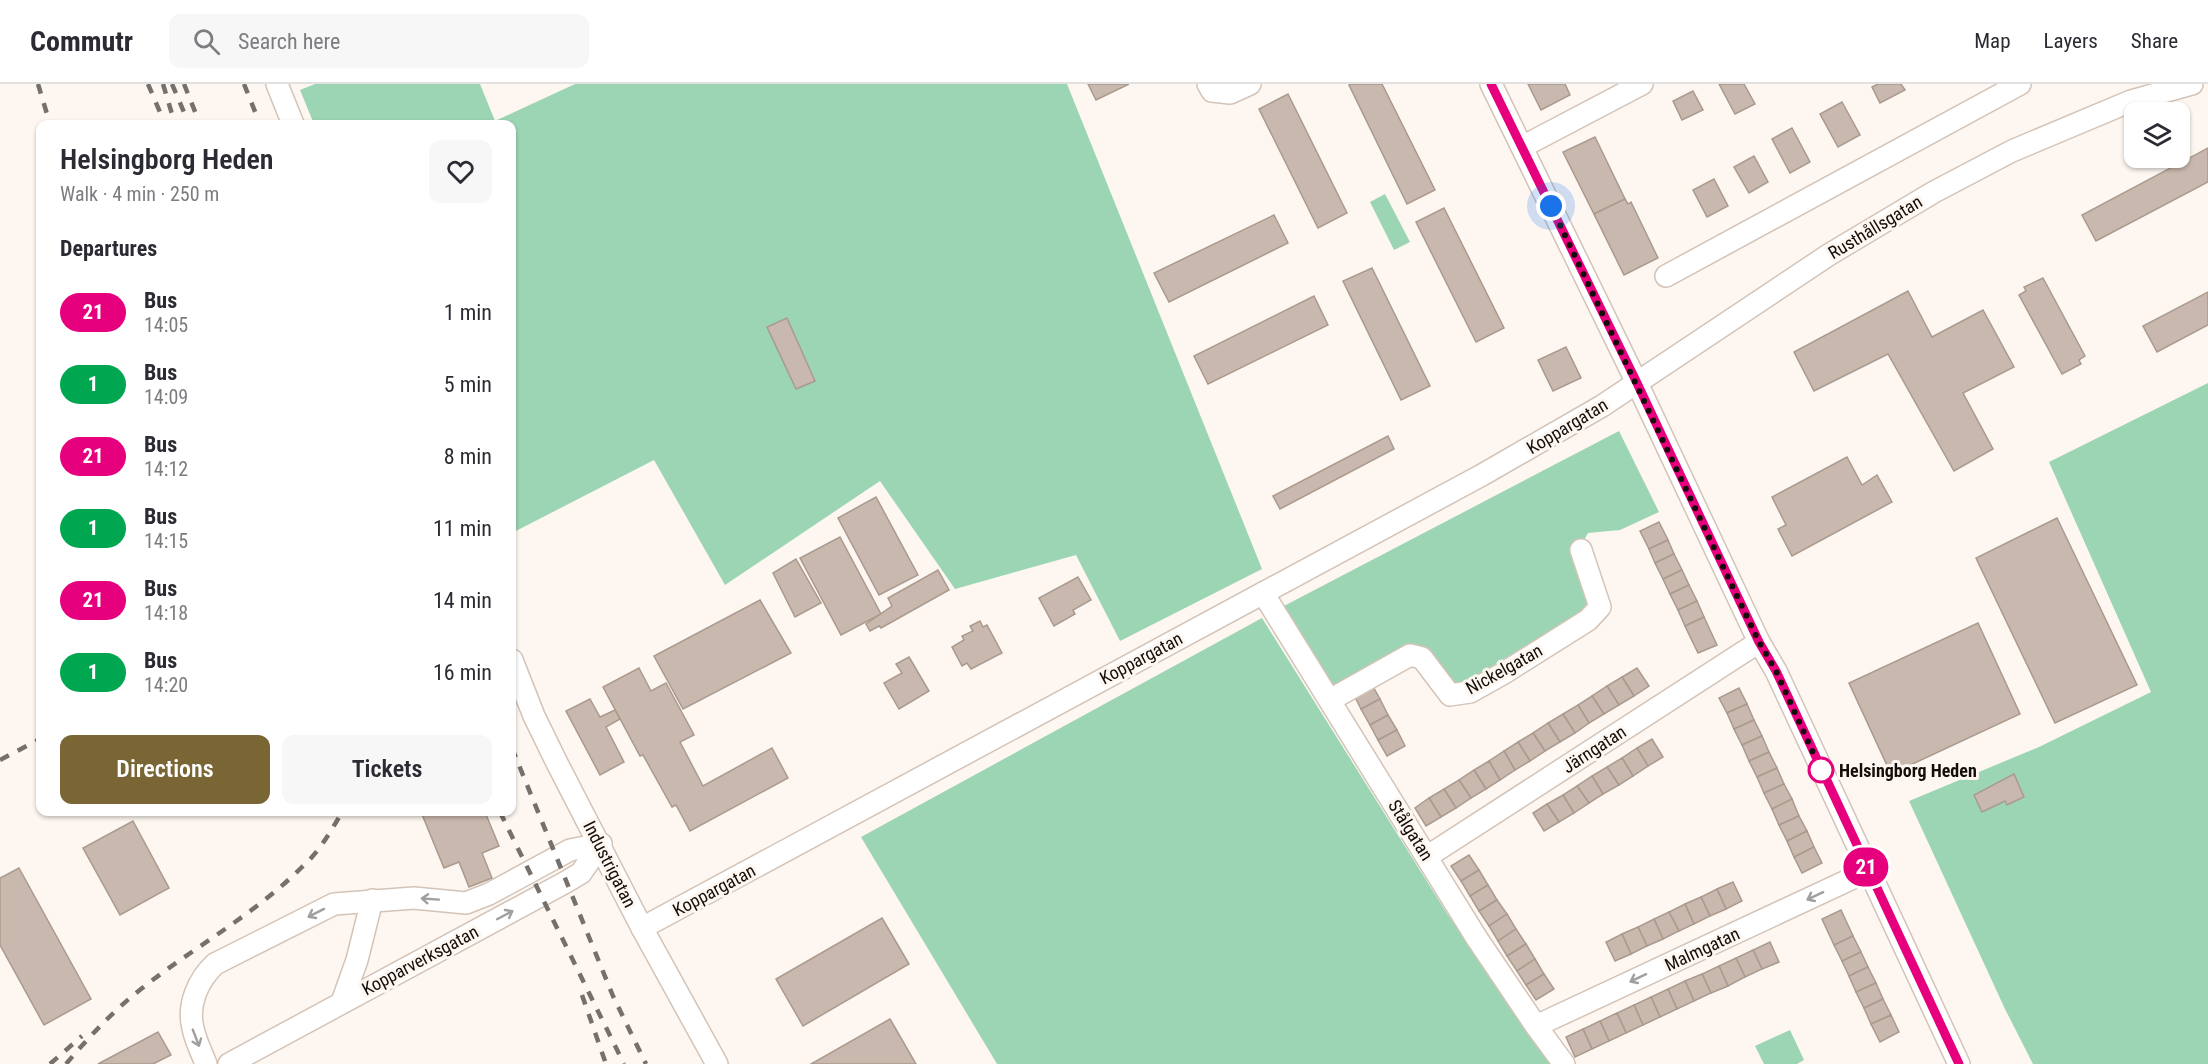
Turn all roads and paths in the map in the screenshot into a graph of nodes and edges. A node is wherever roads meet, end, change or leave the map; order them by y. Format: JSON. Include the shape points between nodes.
{"nodes":[{"id":1,"x":1208,"y":84,"type":"edge"},
{"id":2,"x":1250,"y":84,"type":"edge"},
{"id":3,"x":1491,"y":84,"type":"edge"},
{"id":4,"x":1642,"y":84,"type":"edge"},
{"id":5,"x":2020,"y":84,"type":"edge"},
{"id":6,"x":2157,"y":84,"type":"edge"},
{"id":7,"x":2192,"y":84,"type":"edge"},
{"id":8,"x":280,"y":85,"type":"edge"},
{"id":9,"x":2131,"y":101,"type":"junction"},
{"id":10,"x":292,"y":120,"type":"edge"},
{"id":11,"x":1522,"y":147,"type":"junction"},
{"id":12,"x":1666,"y":276,"type":"dead end"},
{"id":13,"x":1637,"y":383,"type":"junction"},
{"id":14,"x":1581,"y":550,"type":"dead end"},
{"id":15,"x":1263,"y":593,"type":"junction"},
{"id":16,"x":1759,"y":642,"type":"junction"},
{"id":17,"x":516,"y":670,"type":"edge"},
{"id":18,"x":1330,"y":700,"type":"junction"},
{"id":19,"x":601,"y":844,"type":"junction"},
{"id":20,"x":1428,"y":856,"type":"junction"},
{"id":21,"x":1868,"y":871,"type":"junction"},
{"id":22,"x":372,"y":900,"type":"junction"},
{"id":23,"x":642,"y":928,"type":"junction"},
{"id":24,"x":342,"y":1002,"type":"junction"},
{"id":25,"x":1536,"y":1026,"type":"junction"},
{"id":26,"x":206,"y":1064,"type":"edge"},
{"id":27,"x":229,"y":1064,"type":"edge"},
{"id":28,"x":717,"y":1064,"type":"edge"},
{"id":29,"x":1564,"y":1064,"type":"edge"},
{"id":30,"x":1959,"y":1064,"type":"edge"}],
"edges":[{"from":1,"to":2,"type":"street","via":[[1212,91],[1230,93]]},
{"from":3,"to":11,"type":"street"},
{"from":4,"to":11,"type":"street"},
{"from":5,"to":12,"type":"street"},
{"from":6,"to":9,"type":"street","name":"Rusthållsgatan"},
{"from":7,"to":9,"type":"street","name":"Rusthållsgatan"},
{"from":8,"to":10,"type":"street"},
{"from":9,"to":13,"type":"street","name":"Rusthållsgatan","via":[[2012,152],[1934,192],[1830,254]]},
{"from":11,"to":13,"type":"street"},
{"from":13,"to":15,"type":"street","name":"Koppargatan","via":[[1503,464]]},
{"from":13,"to":16,"type":"street"},
{"from":14,"to":18,"type":"street","name":"Nickelgatan","via":[[1600,607],[1588,620],[1504,673],[1470,692],[1450,695],[1422,658],[1410,655]]},
{"from":15,"to":18,"type":"street","name":"Stålgatan"},
{"from":15,"to":23,"type":"street","name":"Koppargatan"},
{"from":16,"to":20,"type":"street","name":"Järngatan"},
{"from":16,"to":21,"type":"street"},
{"from":17,"to":19,"type":"street","name":"Industrigatan","via":[[534,716]]},
{"from":18,"to":20,"type":"street","name":"Stålgatan"},
{"from":19,"to":22,"type":"street","one_way":true,"via":[[570,850],[466,903],[414,898]]},
{"from":19,"to":23,"type":"street","name":"Industrigatan"},
{"from":24,"to":19,"type":"street","name":"Kopparverksgatan","one_way":true,"via":[[581,873]]},
{"from":20,"to":25,"type":"street","name":"Stålgatan"},
{"from":21,"to":25,"type":"street","name":"Malmgatan","one_way":true},
{"from":21,"to":30,"type":"street"},
{"from":22,"to":24,"type":"street"},
{"from":22,"to":26,"type":"street","one_way":true,"via":[[334,904],[215,964],[205,973],[195,993],[192,1028]]},
{"from":23,"to":28,"type":"street","name":"Industrigatan"},
{"from":24,"to":27,"type":"street","name":"Kopparverksgatan"},
{"from":25,"to":29,"type":"street","name":"Stålgatan"}]}
